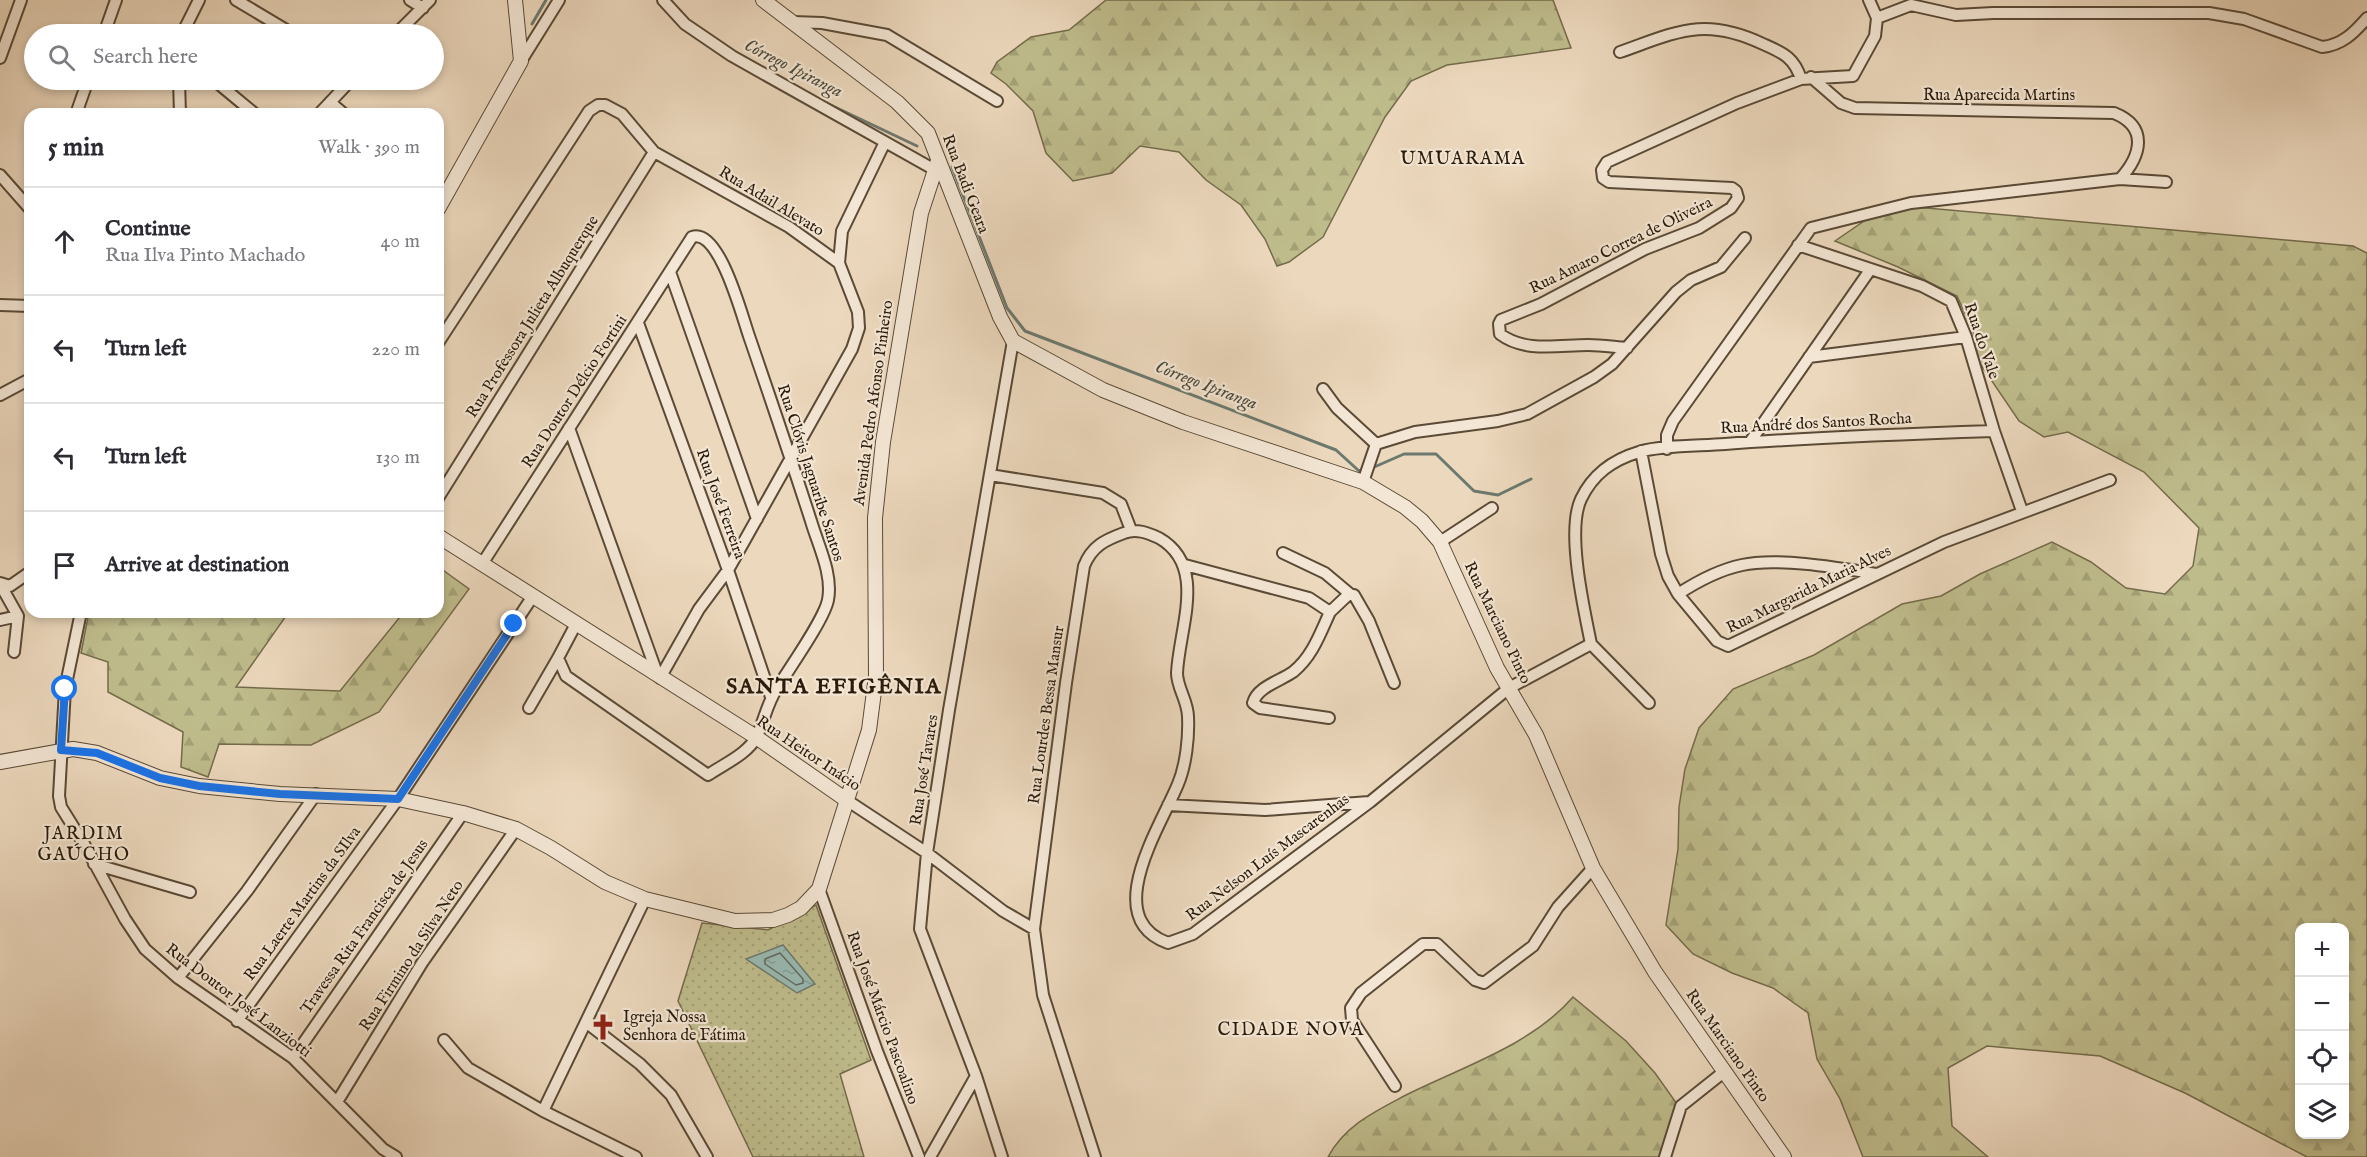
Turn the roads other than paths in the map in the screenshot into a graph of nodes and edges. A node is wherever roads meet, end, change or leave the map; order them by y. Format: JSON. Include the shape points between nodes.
{"nodes":[{"id":1,"x":21,"y":0,"type":"edge"},
{"id":2,"x":116,"y":0,"type":"edge"},
{"id":3,"x":199,"y":0,"type":"edge"},
{"id":4,"x":236,"y":0,"type":"edge"},
{"id":5,"x":410,"y":0,"type":"edge"},
{"id":6,"x":515,"y":0,"type":"edge"},
{"id":7,"x":559,"y":0,"type":"edge"},
{"id":8,"x":663,"y":0,"type":"edge"},
{"id":9,"x":763,"y":0,"type":"edge"},
{"id":10,"x":1869,"y":0,"type":"edge"},
{"id":11,"x":427,"y":4,"type":"edge"},
{"id":12,"x":1877,"y":18,"type":"junction"},
{"id":13,"x":2367,"y":18,"type":"edge"},
{"id":14,"x":793,"y":22,"type":"junction"},
{"id":15,"x":108,"y":24,"type":"edge"},
{"id":16,"x":187,"y":24,"type":"edge"},
{"id":17,"x":276,"y":24,"type":"edge"},
{"id":18,"x":406,"y":24,"type":"edge"},
{"id":19,"x":1620,"y":52,"type":"dead end"},
{"id":20,"x":0,"y":58,"type":"edge"},
{"id":21,"x":521,"y":61,"type":"junction"},
{"id":22,"x":1806,"y":78,"type":"junction"},
{"id":23,"x":84,"y":90,"type":"edge"},
{"id":24,"x":179,"y":90,"type":"edge"},
{"id":25,"x":226,"y":90,"type":"edge"},
{"id":26,"x":341,"y":90,"type":"edge"},
{"id":27,"x":997,"y":101,"type":"dead end"},
{"id":28,"x":330,"y":102,"type":"junction"},
{"id":29,"x":78,"y":108,"type":"edge"},
{"id":30,"x":180,"y":108,"type":"edge"},
{"id":31,"x":248,"y":108,"type":"edge"},
{"id":32,"x":324,"y":108,"type":"edge"},
{"id":33,"x":337,"y":108,"type":"edge"},
{"id":34,"x":885,"y":142,"type":"junction"},
{"id":35,"x":654,"y":152,"type":"junction"},
{"id":36,"x":937,"y":165,"type":"junction"},
{"id":37,"x":0,"y":175,"type":"edge"},
{"id":38,"x":2120,"y":179,"type":"junction"},
{"id":39,"x":2166,"y":182,"type":"dead end"},
{"id":40,"x":444,"y":193,"type":"edge"},
{"id":41,"x":24,"y":202,"type":"edge"},
{"id":42,"x":692,"y":237,"type":"joint"},
{"id":43,"x":1745,"y":238,"type":"dead end"},
{"id":44,"x":1798,"y":245,"type":"junction"},
{"id":45,"x":839,"y":263,"type":"junction"},
{"id":46,"x":1870,"y":270,"type":"junction"},
{"id":47,"x":670,"y":272,"type":"junction"},
{"id":48,"x":0,"y":305,"type":"edge"},
{"id":49,"x":24,"y":306,"type":"edge"},
{"id":50,"x":638,"y":323,"type":"junction"},
{"id":51,"x":444,"y":334,"type":"edge"},
{"id":52,"x":1966,"y":337,"type":"junction"},
{"id":53,"x":1013,"y":341,"type":"junction"},
{"id":54,"x":1627,"y":348,"type":"junction"},
{"id":55,"x":1809,"y":357,"type":"junction"},
{"id":56,"x":24,"y":382,"type":"edge"},
{"id":57,"x":1323,"y":389,"type":"dead end"},
{"id":58,"x":0,"y":395,"type":"edge"},
{"id":59,"x":569,"y":428,"type":"junction"},
{"id":60,"x":1994,"y":431,"type":"junction"},
{"id":61,"x":1749,"y":442,"type":"junction"},
{"id":62,"x":1377,"y":444,"type":"junction"},
{"id":63,"x":1667,"y":449,"type":"junction"},
{"id":64,"x":1641,"y":451,"type":"junction"},
{"id":65,"x":792,"y":460,"type":"junction"},
{"id":66,"x":990,"y":475,"type":"junction"},
{"id":67,"x":1364,"y":480,"type":"junction"},
{"id":68,"x":2110,"y":480,"type":"dead end"},
{"id":69,"x":444,"y":488,"type":"edge"},
{"id":70,"x":1492,"y":508,"type":"dead end"},
{"id":71,"x":2022,"y":511,"type":"junction"},
{"id":72,"x":758,"y":519,"type":"junction"},
{"id":73,"x":1131,"y":530,"type":"junction"},
{"id":74,"x":444,"y":540,"type":"edge"},
{"id":75,"x":1440,"y":542,"type":"junction"},
{"id":76,"x":1283,"y":553,"type":"dead end"},
{"id":77,"x":482,"y":564,"type":"junction"},
{"id":78,"x":1185,"y":565,"type":"junction"},
{"id":79,"x":728,"y":570,"type":"junction"},
{"id":80,"x":1877,"y":574,"type":"junction"},
{"id":81,"x":24,"y":575,"type":"edge"},
{"id":82,"x":3,"y":584,"type":"edge"},
{"id":83,"x":1350,"y":594,"type":"junction"},
{"id":84,"x":1678,"y":594,"type":"junction"},
{"id":85,"x":533,"y":596,"type":"junction"},
{"id":86,"x":1330,"y":612,"type":"junction"},
{"id":87,"x":18,"y":616,"type":"junction"},
{"id":88,"x":80,"y":618,"type":"edge"},
{"id":89,"x":0,"y":620,"type":"edge"},
{"id":90,"x":576,"y":624,"type":"junction"},
{"id":91,"x":1591,"y":644,"type":"junction"},
{"id":92,"x":14,"y":652,"type":"dead end"},
{"id":93,"x":558,"y":658,"type":"junction"},
{"id":94,"x":659,"y":677,"type":"junction"},
{"id":95,"x":1394,"y":682,"type":"dead end"},
{"id":96,"x":1509,"y":688,"type":"junction"},
{"id":97,"x":771,"y":698,"type":"junction"},
{"id":98,"x":1649,"y":703,"type":"dead end"},
{"id":99,"x":529,"y":708,"type":"dead end"},
{"id":100,"x":1329,"y":718,"type":"dead end"},
{"id":101,"x":756,"y":737,"type":"junction"},
{"id":102,"x":61,"y":750,"type":"junction"},
{"id":103,"x":0,"y":762,"type":"edge"},
{"id":104,"x":316,"y":794,"type":"junction"},
{"id":105,"x":845,"y":798,"type":"junction"},
{"id":106,"x":398,"y":799,"type":"junction"},
{"id":107,"x":1370,"y":802,"type":"junction"},
{"id":108,"x":1168,"y":805,"type":"junction"},
{"id":109,"x":463,"y":813,"type":"junction"},
{"id":110,"x":516,"y":829,"type":"junction"},
{"id":111,"x":927,"y":853,"type":"junction"},
{"id":112,"x":94,"y":864,"type":"junction"},
{"id":113,"x":1593,"y":868,"type":"junction"},
{"id":114,"x":819,"y":890,"type":"junction"},
{"id":115,"x":190,"y":892,"type":"dead end"},
{"id":116,"x":645,"y":899,"type":"junction"},
{"id":117,"x":1034,"y":929,"type":"junction"},
{"id":118,"x":178,"y":978,"type":"junction"},
{"id":119,"x":237,"y":1021,"type":"junction"},
{"id":120,"x":587,"y":1023,"type":"junction"},
{"id":121,"x":444,"y":1040,"type":"dead end"},
{"id":122,"x":292,"y":1058,"type":"junction"},
{"id":123,"x":1725,"y":1071,"type":"junction"},
{"id":124,"x":976,"y":1076,"type":"junction"},
{"id":125,"x":1395,"y":1086,"type":"dead end"},
{"id":126,"x":337,"y":1102,"type":"junction"},
{"id":127,"x":543,"y":1111,"type":"junction"},
{"id":128,"x":396,"y":1157,"type":"edge"},
{"id":129,"x":636,"y":1157,"type":"edge"},
{"id":130,"x":707,"y":1157,"type":"edge"},
{"id":131,"x":919,"y":1157,"type":"edge"},
{"id":132,"x":930,"y":1157,"type":"edge"},
{"id":133,"x":1002,"y":1157,"type":"edge"},
{"id":134,"x":1095,"y":1157,"type":"edge"},
{"id":135,"x":1665,"y":1157,"type":"edge"},
{"id":136,"x":1784,"y":1157,"type":"edge"}],
"edges":[{"from":1,"to":20,"type":"street"},
{"from":2,"to":15,"type":"street"},
{"from":3,"to":16,"type":"street"},
{"from":4,"to":17,"type":"street"},
{"from":5,"to":11,"type":"street"},
{"from":6,"to":21,"type":"street"},
{"from":7,"to":21,"type":"street"},
{"from":8,"to":34,"type":"street","via":[[697,33]]},
{"from":9,"to":14,"type":"street","name":"Rua Badi Geara"},
{"from":10,"to":12,"type":"street"},
{"from":11,"to":18,"type":"street"},
{"from":12,"to":13,"type":"street","via":[[1911,5],[1962,15],[2209,13],[2244,19],[2322,47],[2334,46],[2351,36]]},
{"from":12,"to":22,"type":"street","name":"Rua Amaro Correa de Oliveira","via":[[1875,36],[1853,76]]},
{"from":14,"to":27,"type":"street","via":[[822,22],[887,35]]},
{"from":14,"to":36,"type":"street","name":"Rua Badi Geara","via":[[914,117],[928,134]]},
{"from":19,"to":22,"type":"street","name":"Rua Aparecida Martins","via":[[1679,32],[1720,28],[1786,54]]},
{"from":21,"to":40,"type":"street"},
{"from":22,"to":38,"type":"street","name":"Rua Aparecida Martins","via":[[1841,103],[1855,108],[2114,113],[2133,124],[2137,140],[2138,153]]},
{"from":22,"to":54,"type":"street","name":"Rua Amaro Correa de Oliveira","via":[[1737,103],[1607,162],[1602,170],[1603,178],[1609,182],[1723,186],[1736,191],[1738,198],[1731,208],[1699,228],[1645,249],[1499,324],[1500,334],[1515,343]]},
{"from":23,"to":29,"type":"street"},
{"from":24,"to":30,"type":"street"},
{"from":25,"to":31,"type":"street"},
{"from":26,"to":28,"type":"street"},
{"from":28,"to":32,"type":"street"},
{"from":28,"to":33,"type":"street"},
{"from":34,"to":36,"type":"street"},
{"from":34,"to":45,"type":"street","via":[[842,231]]},
{"from":35,"to":45,"type":"street","name":"Rua Adail Alevato","via":[[789,227]]},
{"from":35,"to":51,"type":"street","name":"Rua Adail Alevato","via":[[622,114],[605,105],[589,111]]},
{"from":35,"to":69,"type":"street","name":"Rua Professora Julieta Albuquerque"},
{"from":36,"to":53,"type":"street","name":"Rua Badi Geara"},
{"from":36,"to":105,"type":"street","name":"Avenida Pedro Afonso Pinheiro","via":[[921,213],[883,442],[875,518],[876,676],[869,730]]},
{"from":37,"to":41,"type":"street"},
{"from":38,"to":39,"type":"street"},
{"from":38,"to":44,"type":"street","via":[[1911,203],[1811,228]]},
{"from":42,"to":47,"type":"street","name":"Rua Doutor Délcio Fortini"},
{"from":42,"to":65,"type":"street","name":"Rua Clóvis Jaguaribe Santos","via":[[705,237],[719,255]]},
{"from":43,"to":54,"type":"street","via":[[1721,267],[1691,280],[1676,292]]},
{"from":44,"to":46,"type":"street","name":"Rua do Vale"},
{"from":44,"to":63,"type":"street","via":[[1673,421]]},
{"from":45,"to":65,"type":"street","via":[[858,312],[859,328],[852,349]]},
{"from":46,"to":52,"type":"street","name":"Rua do Vale","via":[[1947,297]]},
{"from":46,"to":55,"type":"street"},
{"from":47,"to":50,"type":"street","name":"Rua Doutor Délcio Fortini"},
{"from":47,"to":72,"type":"street"},
{"from":48,"to":49,"type":"street"},
{"from":50,"to":59,"type":"street","name":"Rua Doutor Délcio Fortini"},
{"from":50,"to":79,"type":"street","name":"Rua José Ferreira"},
{"from":52,"to":55,"type":"street"},
{"from":52,"to":60,"type":"street","name":"Rua do Vale"},
{"from":53,"to":66,"type":"street","name":"Rua José Tavares"},
{"from":53,"to":67,"type":"street","name":"Rua Marciano Pinto","via":[[1103,390],[1183,422]]},
{"from":54,"to":62,"type":"street","via":[[1594,377],[1527,414],[1415,432]]},
{"from":55,"to":61,"type":"street"},
{"from":56,"to":58,"type":"street"},
{"from":57,"to":62,"type":"street","via":[[1337,408]]},
{"from":59,"to":77,"type":"street","name":"Rua Doutor Délcio Fortini"},
{"from":59,"to":94,"type":"street"},
{"from":60,"to":61,"type":"street","name":"Rua André dos Santos Rocha"},
{"from":60,"to":71,"type":"street","name":"Rua do Vale"},
{"from":61,"to":63,"type":"street","name":"Rua André dos Santos Rocha"},
{"from":62,"to":67,"type":"street"},
{"from":63,"to":64,"type":"street","name":"Rua André dos Santos Rocha"},
{"from":64,"to":84,"type":"street","name":"Rua Margarida Maria Alves","via":[[1661,554]]},
{"from":64,"to":91,"type":"street","via":[[1602,470],[1576,512],[1576,549]]},
{"from":65,"to":72,"type":"street"},
{"from":65,"to":97,"type":"street","name":"Rua Clóvis Jaguaribe Santos","via":[[829,579],[829,593],[810,634]]},
{"from":66,"to":73,"type":"street","via":[[1103,493],[1121,504]]},
{"from":66,"to":111,"type":"street","name":"Rua José Tavares"},
{"from":67,"to":75,"type":"street","name":"Rua Marciano Pinto","via":[[1406,507]]},
{"from":68,"to":71,"type":"street","name":"Rua Margarida Maria Alves"},
{"from":70,"to":75,"type":"street"},
{"from":71,"to":80,"type":"street","name":"Rua Margarida Maria Alves"},
{"from":72,"to":79,"type":"street"},
{"from":73,"to":78,"type":"street","via":[[1165,542]]},
{"from":73,"to":117,"type":"street","name":"Rua Lourdes Bessa Mansur","via":[[1093,549],[1084,566]]},
{"from":74,"to":77,"type":"street","name":"Rua Heitor Inácio"},
{"from":75,"to":96,"type":"street","name":"Rua Marciano Pinto"},
{"from":76,"to":83,"type":"street","via":[[1325,573]]},
{"from":77,"to":85,"type":"street","name":"Rua Heitor Inácio"},
{"from":78,"to":86,"type":"street","via":[[1309,598]]},
{"from":78,"to":108,"type":"street","name":"Rua Nelson Luís Mascarenhas","via":[[1188,588],[1177,674],[1189,713],[1188,730],[1179,783]]},
{"from":79,"to":94,"type":"street","via":[[699,609]]},
{"from":79,"to":97,"type":"street","name":"Rua José Ferreira"},
{"from":80,"to":84,"type":"street","via":[[1749,564],[1712,574]]},
{"from":80,"to":84,"type":"street","name":"Rua Margarida Maria Alves","via":[[1728,646],[1717,641]]},
{"from":81,"to":82,"type":"street"},
{"from":82,"to":87,"type":"street"},
{"from":83,"to":86,"type":"street"},
{"from":83,"to":95,"type":"street","via":[[1360,602]]},
{"from":85,"to":90,"type":"street","name":"Rua Heitor Inácio"},
{"from":85,"to":106,"type":"street","name":"Rua Laerte Martins da SIlva"},
{"from":86,"to":100,"type":"street","via":[[1307,659],[1258,693],[1253,703],[1260,708]]},
{"from":87,"to":89,"type":"street"},
{"from":87,"to":92,"type":"street"},
{"from":88,"to":102,"type":"street","name":"Rua Doutor José Lanziotti","via":[[65,689]]},
{"from":90,"to":93,"type":"street"},
{"from":90,"to":94,"type":"street","name":"Rua Heitor Inácio"},
{"from":91,"to":96,"type":"street","name":"Rua Nelson Luís Mascarenhas"},
{"from":91,"to":98,"type":"street"},
{"from":93,"to":99,"type":"street"},
{"from":93,"to":101,"type":"street","name":"Rua Clóvis Jaguaribe Santos","via":[[566,676],[708,775],[747,749]]},
{"from":94,"to":101,"type":"street","name":"Rua Heitor Inácio"},
{"from":96,"to":107,"type":"street","name":"Rua Nelson Luís Mascarenhas"},
{"from":96,"to":113,"type":"street","name":"Rua Marciano Pinto","via":[[1536,735]]},
{"from":97,"to":101,"type":"street","name":"Rua Clóvis Jaguaribe Santos"},
{"from":101,"to":105,"type":"street","name":"Rua Heitor Inácio"},
{"from":102,"to":103,"type":"street"},
{"from":102,"to":104,"type":"street","via":[[97,753],[160,778],[199,786]]},
{"from":102,"to":112,"type":"street","name":"Rua Doutor José Lanziotti","via":[[61,807]]},
{"from":104,"to":106,"type":"street"},
{"from":104,"to":118,"type":"street"},
{"from":105,"to":111,"type":"street","name":"Rua Heitor Inácio"},
{"from":105,"to":114,"type":"street","name":"Avenida Pedro Afonso Pinheiro"},
{"from":106,"to":109,"type":"street"},
{"from":106,"to":119,"type":"street","name":"Rua Laerte Martins da SIlva"},
{"from":107,"to":108,"type":"street","via":[[1265,810]]},
{"from":107,"to":108,"type":"street","name":"Rua Nelson Luís Mascarenhas","via":[[1193,934],[1168,943],[1147,930],[1136,908],[1137,878]]},
{"from":109,"to":110,"type":"street"},
{"from":109,"to":122,"type":"street","name":"Travessa Rita Francisca de Jesus"},
{"from":110,"to":116,"type":"street","via":[[605,882]]},
{"from":110,"to":126,"type":"street","name":"Rua Firmino da Silva Neto","via":[[422,963]]},
{"from":111,"to":117,"type":"street","name":"Rua Heitor Inácio","via":[[1003,911]]},
{"from":111,"to":124,"type":"street","name":"Rua José Tavares","via":[[920,928]]},
{"from":112,"to":115,"type":"street"},
{"from":112,"to":118,"type":"street","name":"Rua Doutor José Lanziotti","via":[[145,949]]},
{"from":113,"to":123,"type":"street","name":"Rua Marciano Pinto","via":[[1655,972]]},
{"from":113,"to":125,"type":"street","via":[[1558,907],[1533,946],[1484,983],[1475,980],[1437,944],[1423,944],[1361,993],[1351,1008],[1352,1020]]},
{"from":114,"to":116,"type":"street","via":[[801,908],[773,920],[735,921]]},
{"from":114,"to":131,"type":"street","name":"Rua José Márcio Pascoalino"},
{"from":116,"to":120,"type":"street"},
{"from":117,"to":134,"type":"street","via":[[1043,995]]},
{"from":118,"to":119,"type":"street","name":"Rua Doutor José Lanziotti"},
{"from":119,"to":122,"type":"street","name":"Rua Doutor José Lanziotti"},
{"from":120,"to":127,"type":"street"},
{"from":120,"to":130,"type":"street","via":[[640,1064],[671,1095]]},
{"from":121,"to":127,"type":"street","via":[[468,1068]]},
{"from":122,"to":126,"type":"street","name":"Rua Doutor José Lanziotti"},
{"from":123,"to":135,"type":"street","via":[[1681,1106]]},
{"from":123,"to":136,"type":"street","name":"Rua Marciano Pinto"},
{"from":124,"to":132,"type":"street"},
{"from":124,"to":133,"type":"street","name":"Rua José Tavares"},
{"from":126,"to":128,"type":"street","name":"Rua Doutor José Lanziotti","via":[[383,1149]]},
{"from":127,"to":129,"type":"street"}]}
